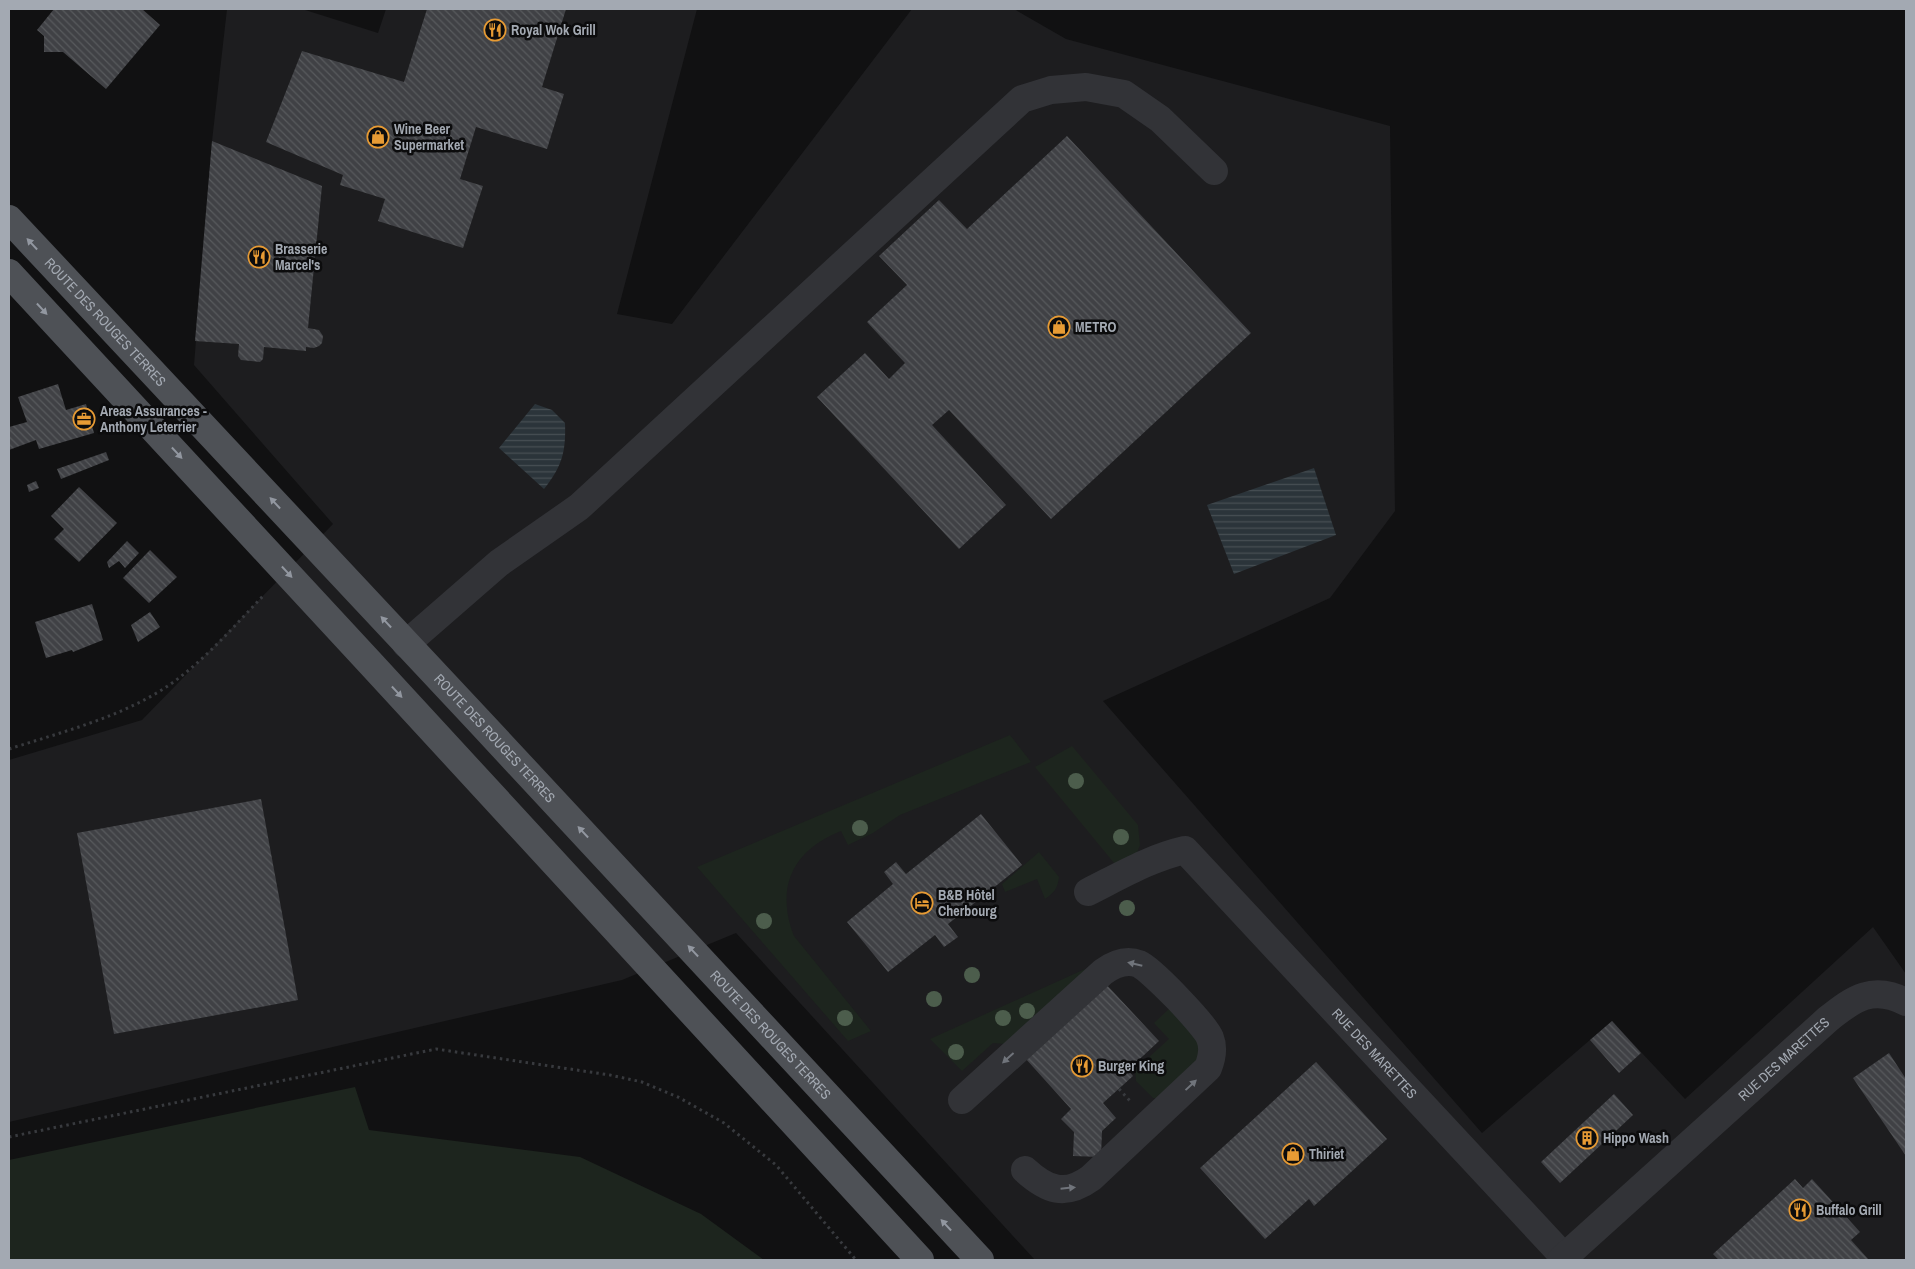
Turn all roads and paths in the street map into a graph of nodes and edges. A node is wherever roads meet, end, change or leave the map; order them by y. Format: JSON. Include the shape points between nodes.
{"nodes":[{"id":1,"x":1214,"y":171,"type":"dead end"},
{"id":2,"x":9,"y":219,"type":"edge"},
{"id":3,"x":9,"y":273,"type":"edge"},
{"id":4,"x":287,"y":572,"type":"junction"},
{"id":5,"x":406,"y":644,"type":"junction"},
{"id":6,"x":9,"y":749,"type":"edge"},
{"id":7,"x":1088,"y":892,"type":"dead end"},
{"id":8,"x":1906,"y":1002,"type":"edge"},
{"id":9,"x":962,"y":1100,"type":"dead end"},
{"id":10,"x":9,"y":1138,"type":"edge"},
{"id":11,"x":1025,"y":1170,"type":"dead end"},
{"id":12,"x":1564,"y":1259,"type":"edge"},
{"id":13,"x":856,"y":1260,"type":"edge"},
{"id":14,"x":920,"y":1260,"type":"edge"},
{"id":15,"x":980,"y":1260,"type":"edge"}],
"edges":[{"from":1,"to":5,"type":"street","via":[[1160,119],[1124,94],[1086,86],[1051,90],[1022,99],[579,507],[499,562]]},
{"from":5,"to":2,"type":"main road","name":"ROUTE DES ROUGES TERRES","one_way":true},
{"from":3,"to":4,"type":"main road","one_way":true},
{"from":4,"to":6,"type":"path","via":[[198,662],[156,693],[104,719]]},
{"from":4,"to":14,"type":"main road","one_way":true},
{"from":15,"to":5,"type":"main road","name":"ROUTE DES ROUGES TERRES","one_way":true},
{"from":7,"to":12,"type":"street","name":"RUE DES MARETTES","via":[[1145,862],[1185,850]]},
{"from":8,"to":12,"type":"street","name":"RUE DES MARETTES","via":[[1878,994],[1861,996],[1845,1005]]},
{"from":11,"to":9,"type":"street","one_way":true,"via":[[1056,1189],[1072,1189],[1083,1184],[1208,1068],[1212,1045],[1205,1029],[1150,971],[1138,964],[1120,963],[1103,972]]},
{"from":10,"to":13,"type":"path","via":[[436,1049],[610,1075],[642,1082],[678,1097],[724,1123],[776,1165]]}]}
